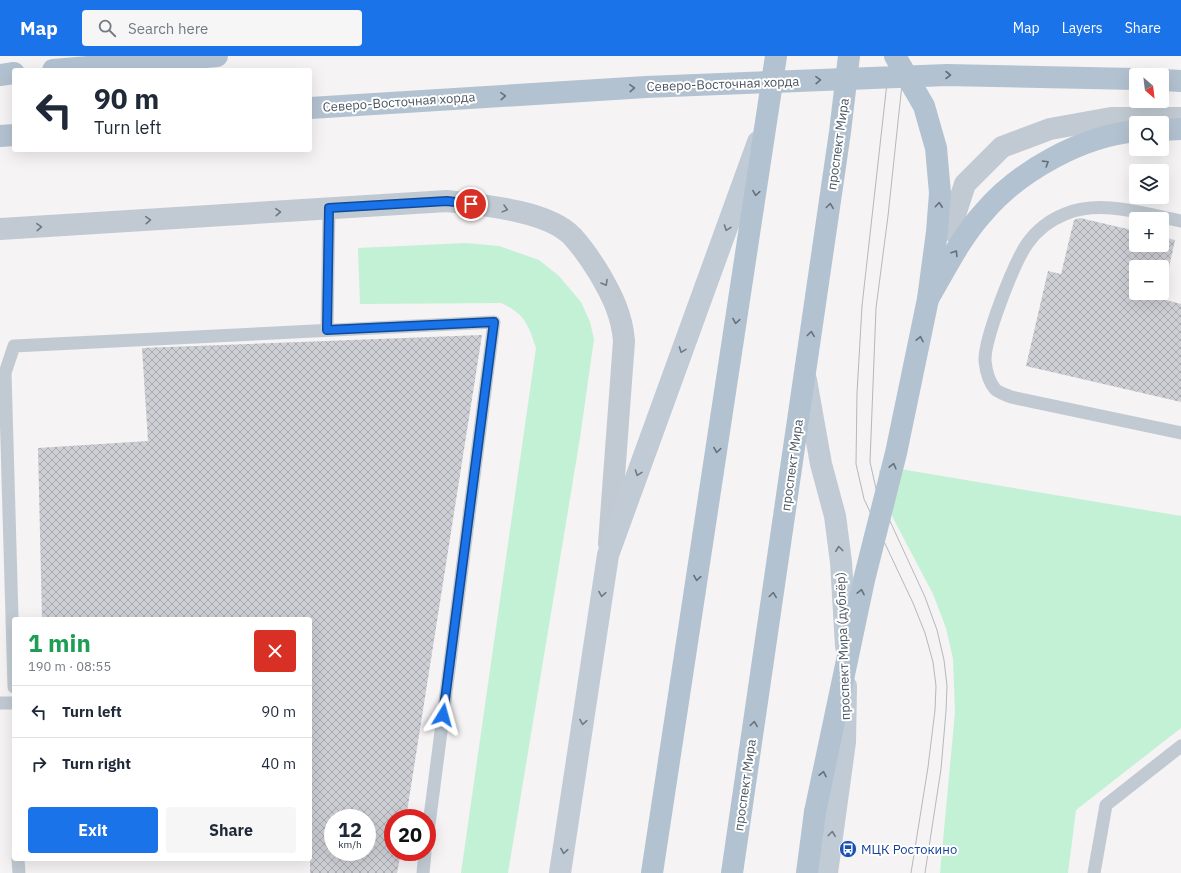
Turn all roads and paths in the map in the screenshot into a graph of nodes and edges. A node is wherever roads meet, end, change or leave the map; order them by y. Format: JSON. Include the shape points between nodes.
{"nodes":[{"id":1,"x":217,"y":56,"type":"edge"},
{"id":2,"x":776,"y":56,"type":"edge"},
{"id":3,"x":849,"y":56,"type":"edge"},
{"id":4,"x":895,"y":56,"type":"edge"},
{"id":5,"x":77,"y":68,"type":"edge"},
{"id":6,"x":12,"y":73,"type":"edge"},
{"id":7,"x":0,"y":75,"type":"edge"},
{"id":8,"x":1129,"y":79,"type":"edge"},
{"id":9,"x":1169,"y":80,"type":"edge"},
{"id":10,"x":1181,"y":80,"type":"edge"},
{"id":11,"x":312,"y":108,"type":"edge"},
{"id":12,"x":768,"y":112,"type":"junction"},
{"id":13,"x":1181,"y":118,"type":"edge"},
{"id":14,"x":1181,"y":128,"type":"edge"},
{"id":15,"x":1169,"y":129,"type":"edge"},
{"id":16,"x":1129,"y":133,"type":"edge"},
{"id":17,"x":12,"y":135,"type":"edge"},
{"id":18,"x":0,"y":136,"type":"edge"},
{"id":19,"x":329,"y":208,"type":"junction"},
{"id":20,"x":1181,"y":221,"type":"edge"},
{"id":21,"x":0,"y":229,"type":"edge"},
{"id":22,"x":950,"y":230,"type":"dead end"},
{"id":23,"x":928,"y":299,"type":"junction"},
{"id":24,"x":327,"y":330,"type":"junction"},
{"id":25,"x":805,"y":373,"type":"junction"},
{"id":26,"x":1181,"y":433,"type":"edge"},
{"id":27,"x":608,"y":555,"type":"junction"},
{"id":28,"x":12,"y":617,"type":"edge"},
{"id":29,"x":0,"y":703,"type":"edge"},
{"id":30,"x":12,"y":703,"type":"edge"},
{"id":31,"x":1181,"y":746,"type":"edge"},
{"id":32,"x":431,"y":809,"type":"edge"},
{"id":33,"x":18,"y":861,"type":"edge"},
{"id":34,"x":425,"y":861,"type":"edge"},
{"id":35,"x":19,"y":873,"type":"edge"},
{"id":36,"x":423,"y":873,"type":"edge"},
{"id":37,"x":560,"y":873,"type":"edge"},
{"id":38,"x":652,"y":873,"type":"edge"},
{"id":39,"x":732,"y":873,"type":"edge"},
{"id":40,"x":806,"y":873,"type":"edge"},
{"id":41,"x":827,"y":873,"type":"edge"},
{"id":42,"x":1094,"y":873,"type":"edge"}],
"edges":[{"from":1,"to":5,"type":"main road"},
{"from":2,"to":12,"type":"main road"},
{"from":25,"to":3,"type":"main road","name":"проспект Мира","one_way":true},
{"from":23,"to":4,"type":"main road","one_way":true,"bridge":true,"via":[[940,193],[936,148],[924,106]]},
{"from":6,"to":7,"type":"main road"},
{"from":11,"to":8,"type":"main road","name":"Северо-Восточная хорда","one_way":true,"bridge":true,"via":[[646,87],[947,75]]},
{"from":9,"to":10,"type":"main road"},
{"from":12,"to":27,"type":"main road","one_way":true},
{"from":12,"to":38,"type":"main road","one_way":true},
{"from":13,"to":22,"type":"street","via":[[1111,118],[1050,129],[1002,146],[965,184]]},
{"from":14,"to":15,"type":"main road"},
{"from":23,"to":16,"type":"main road","one_way":true,"via":[[983,212],[1010,186],[1050,160],[1091,141]]},
{"from":17,"to":18,"type":"main road"},
{"from":21,"to":19,"type":"street","one_way":true},
{"from":19,"to":24,"type":"lane"},
{"from":19,"to":27,"type":"street","one_way":true,"via":[[447,201],[495,206],[546,220],[571,235],[603,279],[623,324],[624,341]]},
{"from":20,"to":26,"type":"lane","via":[[1103,208],[1082,209],[1049,222],[1028,243],[1014,267],[989,336],[985,360],[988,376],[996,390],[1011,397]]},
{"from":40,"to":23,"type":"main road","one_way":true,"bridge":true,"via":[[815,812],[864,580],[896,453]]},
{"from":24,"to":28,"type":"lane","via":[[14,346],[5,373]]},
{"from":24,"to":32,"type":"lane","via":[[494,322]]},
{"from":39,"to":25,"type":"main road","name":"проспект Мира","one_way":true},
{"from":41,"to":25,"type":"main road","name":"проспект Мира (дублёр)","one_way":true,"via":[[845,742],[846,628],[835,516],[821,464]]},
{"from":27,"to":37,"type":"main road","one_way":true},
{"from":29,"to":30,"type":"lane"},
{"from":31,"to":42,"type":"lane","via":[[1106,806]]},
{"from":33,"to":35,"type":"lane"},
{"from":34,"to":36,"type":"lane"}]}
